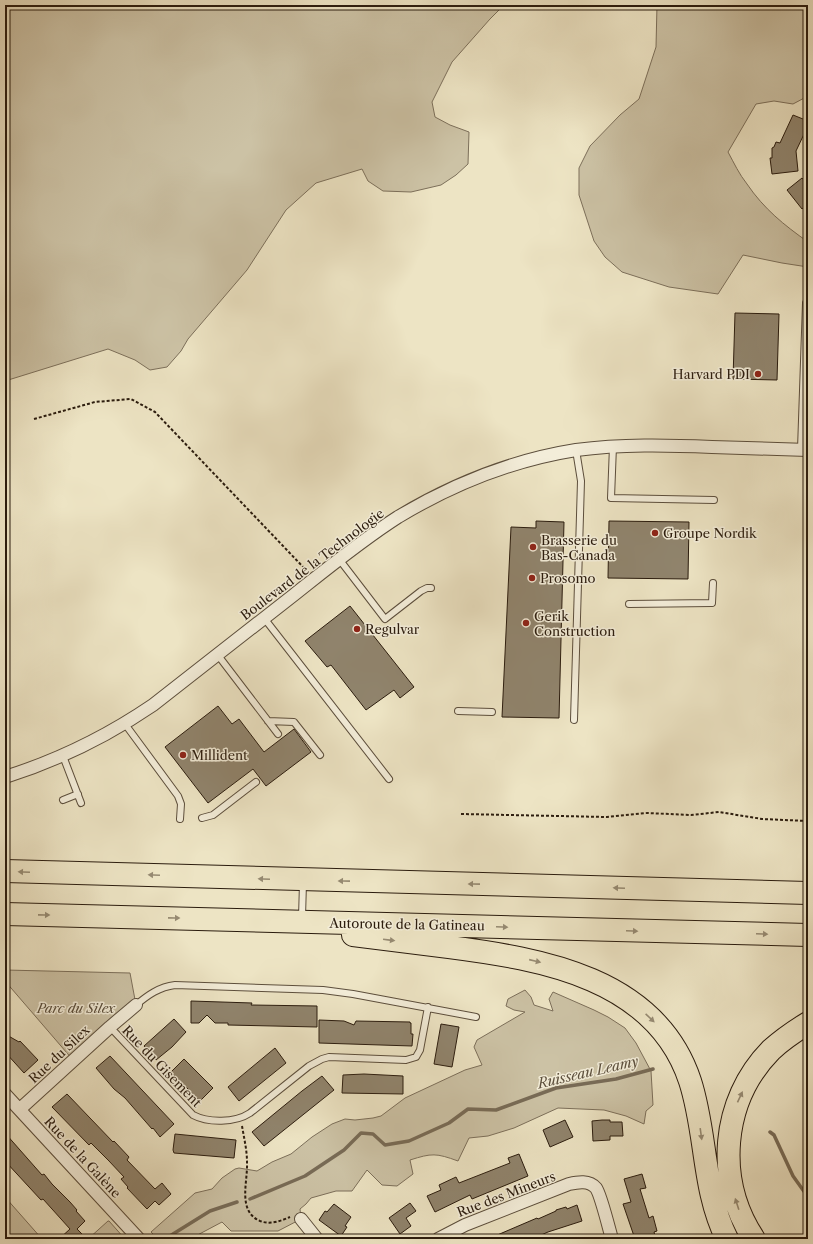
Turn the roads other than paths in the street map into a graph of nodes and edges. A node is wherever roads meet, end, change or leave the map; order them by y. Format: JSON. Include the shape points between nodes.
{"nodes":[{"id":1,"x":806,"y":302,"type":"dead end"},
{"id":2,"x":613,"y":446,"type":"junction"},
{"id":3,"x":576,"y":450,"type":"junction"},
{"id":4,"x":804,"y":450,"type":"edge"},
{"id":5,"x":714,"y":500,"type":"dead end"},
{"id":6,"x":339,"y":559,"type":"junction"},
{"id":7,"x":713,"y":583,"type":"dead end"},
{"id":8,"x":431,"y":588,"type":"dead end"},
{"id":9,"x":629,"y":604,"type":"dead end"},
{"id":10,"x":264,"y":618,"type":"junction"},
{"id":11,"x":217,"y":654,"type":"junction"},
{"id":12,"x":458,"y":711,"type":"dead end"},
{"id":13,"x":492,"y":712,"type":"dead end"},
{"id":14,"x":268,"y":720,"type":"junction"},
{"id":15,"x":574,"y":720,"type":"dead end"},
{"id":16,"x":125,"y":724,"type":"junction"},
{"id":17,"x":278,"y":734,"type":"dead end"},
{"id":18,"x":320,"y":755,"type":"dead end"},
{"id":19,"x":63,"y":756,"type":"junction"},
{"id":20,"x":5,"y":777,"type":"edge"},
{"id":21,"x":389,"y":779,"type":"dead end"},
{"id":22,"x":256,"y":782,"type":"dead end"},
{"id":23,"x":78,"y":794,"type":"junction"},
{"id":24,"x":63,"y":800,"type":"dead end"},
{"id":25,"x":81,"y":803,"type":"dead end"},
{"id":26,"x":202,"y":818,"type":"dead end"},
{"id":27,"x":180,"y":819,"type":"dead end"},
{"id":28,"x":5,"y":871,"type":"edge"},
{"id":29,"x":808,"y":877,"type":"edge"},
{"id":30,"x":303,"y":880,"type":"junction"},
{"id":31,"x":658,"y":889,"type":"junction"},
{"id":32,"x":808,"y":893,"type":"edge"},
{"id":33,"x":5,"y":914,"type":"edge"},
{"id":34,"x":302,"y":925,"type":"junction"},
{"id":35,"x":808,"y":935,"type":"edge"},
{"id":36,"x":136,"y":1005,"type":"joint"},
{"id":37,"x":428,"y":1007,"type":"junction"},
{"id":38,"x":476,"y":1017,"type":"dead end"},
{"id":39,"x":808,"y":1023,"type":"edge"},
{"id":40,"x":110,"y":1027,"type":"junction"},
{"id":41,"x":5,"y":1094,"type":"edge"},
{"id":42,"x":20,"y":1109,"type":"junction"},
{"id":43,"x":301,"y":1219,"type":"road end"},
{"id":44,"x":139,"y":1239,"type":"edge"},
{"id":45,"x":317,"y":1239,"type":"edge"},
{"id":46,"x":438,"y":1239,"type":"edge"},
{"id":47,"x":612,"y":1239,"type":"edge"},
{"id":48,"x":727,"y":1239,"type":"edge"},
{"id":49,"x":754,"y":1239,"type":"edge"}],
"edges":[{"from":1,"to":4,"type":"lane"},
{"from":2,"to":3,"type":"street","name":"Boulevard de la Technologie"},
{"from":2,"to":4,"type":"street","name":"Boulevard de la Technologie"},
{"from":2,"to":5,"type":"lane","via":[[611,498]]},
{"from":3,"to":6,"type":"street","name":"Boulevard de la Technologie","via":[[531,460],[455,486],[397,518]]},
{"from":3,"to":15,"type":"lane","via":[[581,481]]},
{"from":6,"to":8,"type":"lane","via":[[385,619],[421,591]]},
{"from":6,"to":10,"type":"street","name":"Boulevard de la Technologie"},
{"from":7,"to":9,"type":"lane","via":[[712,603]]},
{"from":10,"to":11,"type":"street","name":"Boulevard de la Technologie"},
{"from":10,"to":21,"type":"lane"},
{"from":11,"to":14,"type":"lane"},
{"from":11,"to":16,"type":"street","name":"Boulevard de la Technologie"},
{"from":12,"to":13,"type":"lane"},
{"from":14,"to":17,"type":"lane"},
{"from":14,"to":18,"type":"lane","via":[[294,722]]},
{"from":16,"to":19,"type":"street","name":"Boulevard de la Technologie"},
{"from":16,"to":27,"type":"lane","via":[[178,796],[181,804]]},
{"from":19,"to":20,"type":"street","name":"Boulevard de la Technologie"},
{"from":19,"to":23,"type":"lane"},
{"from":22,"to":26,"type":"lane","via":[[213,814]]},
{"from":23,"to":24,"type":"lane"},
{"from":23,"to":25,"type":"lane"},
{"from":30,"to":28,"type":"highway","one_way":true},
{"from":29,"to":31,"type":"highway"},
{"from":31,"to":30,"type":"highway","one_way":true},
{"from":30,"to":34,"type":"lane"},
{"from":31,"to":32,"type":"highway"},
{"from":33,"to":34,"type":"highway","one_way":true,"via":[[225,919]]},
{"from":34,"to":35,"type":"highway","name":"Autoroute de la Gatineau","one_way":true},
{"from":34,"to":48,"type":"highway","one_way":true,"via":[[529,960],[585,977],[632,1002],[667,1036],[687,1072],[698,1114],[713,1201]]},
{"from":36,"to":37,"type":"lane","name":"Rue du Gisement","via":[[149,994],[176,985],[323,990]]},
{"from":36,"to":40,"type":"street","name":"Rue du Silex"},
{"from":37,"to":38,"type":"lane","name":"Rue du Gisement"},
{"from":37,"to":40,"type":"lane","name":"Rue du Gisement","via":[[420,1050],[416,1057],[406,1060],[329,1057],[322,1059],[309,1066],[250,1113],[229,1120],[207,1119],[193,1115]]},
{"from":49,"to":39,"type":"highway","one_way":true,"via":[[739,1212],[731,1182],[728,1148],[731,1124],[740,1097],[757,1067],[780,1042]]},
{"from":40,"to":42,"type":"street","name":"Rue du Silex"},
{"from":41,"to":42,"type":"street","name":"Rue de la Galène"},
{"from":42,"to":44,"type":"street","name":"Rue de la Galène"},
{"from":43,"to":45,"type":"street"},
{"from":46,"to":47,"type":"street","name":"Rue des Mineurs","via":[[465,1225],[579,1182],[586,1182],[596,1188]]}]}
